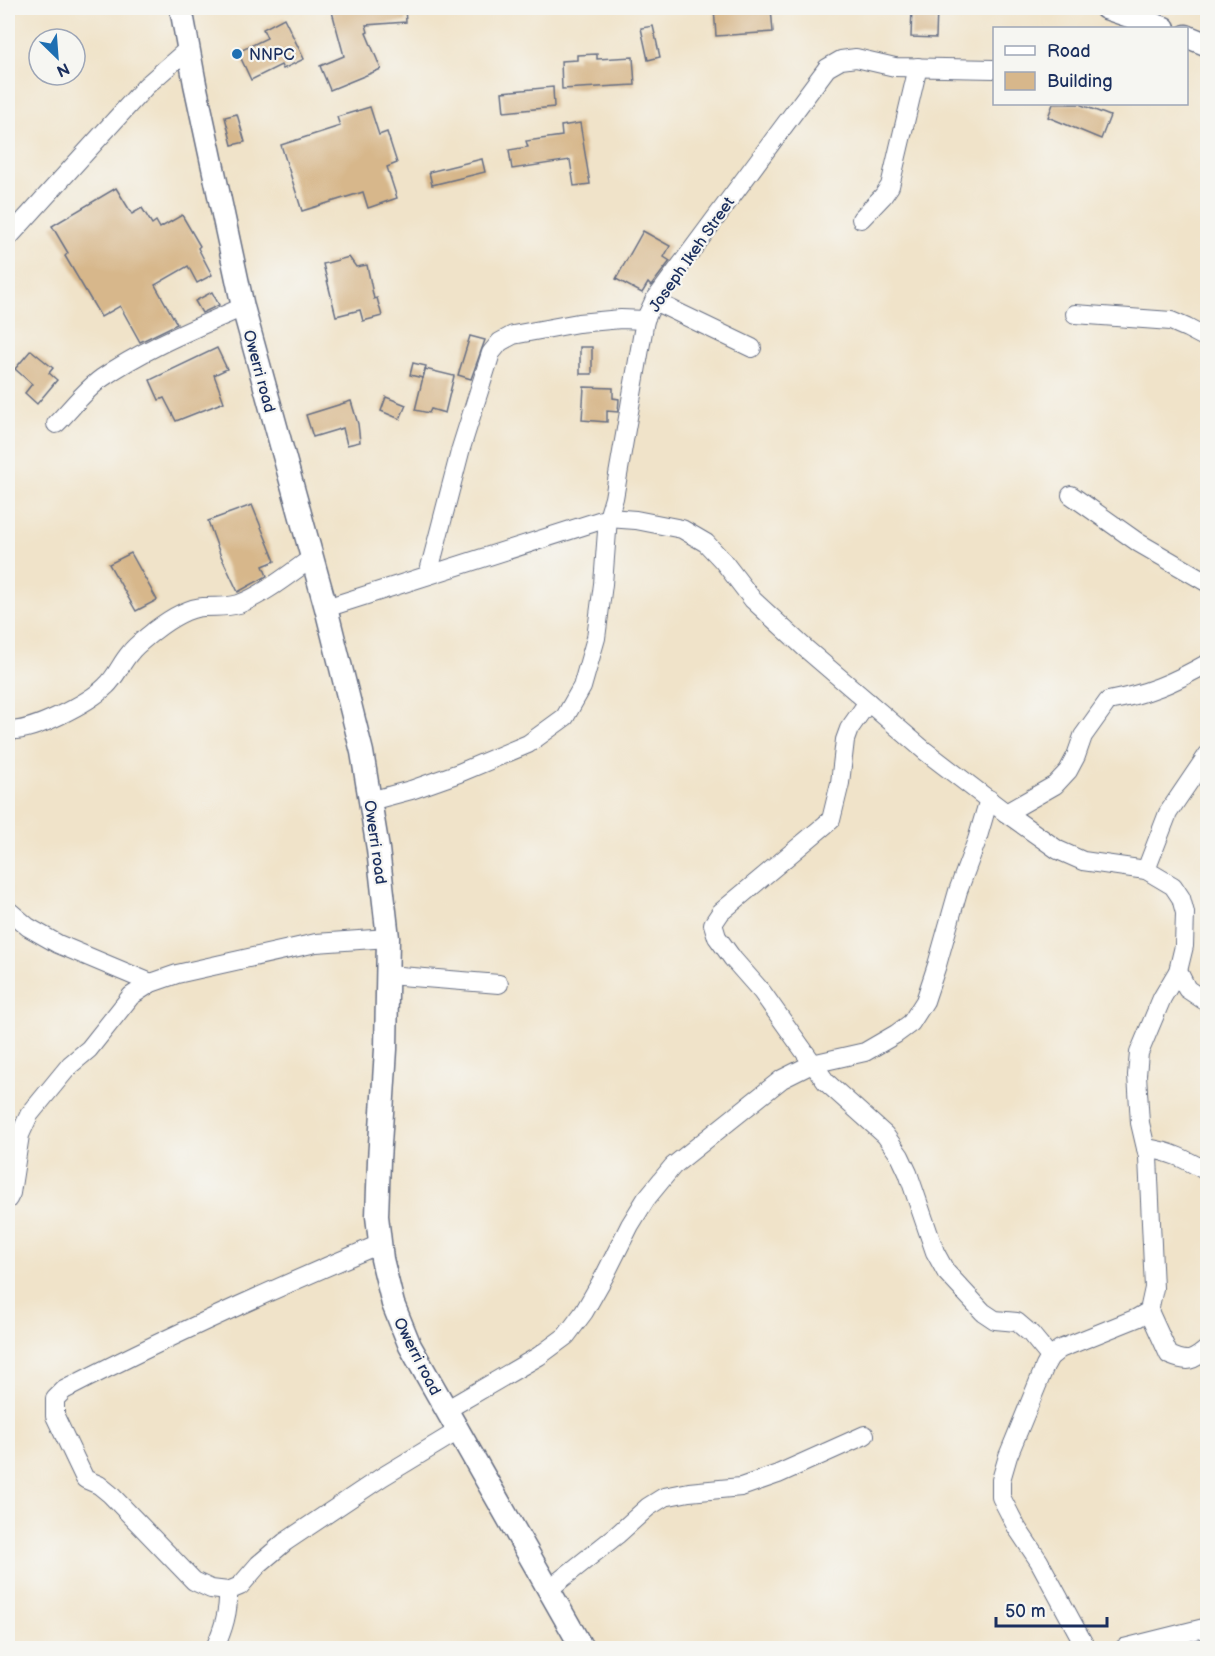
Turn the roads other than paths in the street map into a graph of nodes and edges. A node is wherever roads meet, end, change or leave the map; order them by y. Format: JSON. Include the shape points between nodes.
{"nodes":[{"id":1,"x":180,"y":8,"type":"edge"},
{"id":2,"x":1106,"y":8,"type":"edge"},
{"id":3,"x":1161,"y":27,"type":"edge"},
{"id":4,"x":1188,"y":37,"type":"edge"},
{"id":5,"x":1208,"y":45,"type":"edge"},
{"id":6,"x":188,"y":48,"type":"junction"},
{"id":7,"x":918,"y":67,"type":"junction"},
{"id":8,"x":993,"y":69,"type":"edge"},
{"id":9,"x":861,"y":219,"type":"dead end"},
{"id":10,"x":8,"y":238,"type":"edge"},
{"id":11,"x":654,"y":301,"type":"junction"},
{"id":12,"x":243,"y":307,"type":"junction"},
{"id":13,"x":1075,"y":314,"type":"dead end"},
{"id":14,"x":645,"y":320,"type":"junction"},
{"id":15,"x":1208,"y":339,"type":"edge"},
{"id":16,"x":752,"y":348,"type":"dead end"},
{"id":17,"x":56,"y":424,"type":"dead end"},
{"id":18,"x":1071,"y":495,"type":"dead end"},
{"id":19,"x":608,"y":518,"type":"junction"},
{"id":20,"x":312,"y":558,"type":"junction"},
{"id":21,"x":429,"y":575,"type":"junction"},
{"id":22,"x":1208,"y":583,"type":"edge"},
{"id":23,"x":326,"y":608,"type":"junction"},
{"id":24,"x":1208,"y":663,"type":"edge"},
{"id":25,"x":868,"y":702,"type":"junction"},
{"id":26,"x":8,"y":730,"type":"edge"},
{"id":27,"x":1208,"y":754,"type":"edge"},
{"id":28,"x":989,"y":800,"type":"junction"},
{"id":29,"x":370,"y":801,"type":"junction"},
{"id":30,"x":1006,"y":813,"type":"junction"},
{"id":31,"x":1146,"y":870,"type":"junction"},
{"id":32,"x":8,"y":910,"type":"edge"},
{"id":33,"x":388,"y":938,"type":"junction"},
{"id":34,"x":1178,"y":971,"type":"junction"},
{"id":35,"x":388,"y":975,"type":"junction"},
{"id":36,"x":151,"y":983,"type":"junction"},
{"id":37,"x":499,"y":984,"type":"dead end"},
{"id":38,"x":1208,"y":1003,"type":"edge"},
{"id":39,"x":812,"y":1064,"type":"junction"},
{"id":40,"x":1146,"y":1148,"type":"junction"},
{"id":41,"x":1208,"y":1172,"type":"edge"},
{"id":42,"x":8,"y":1199,"type":"edge"},
{"id":43,"x":380,"y":1244,"type":"junction"},
{"id":44,"x":1149,"y":1311,"type":"junction"},
{"id":45,"x":1208,"y":1348,"type":"edge"},
{"id":46,"x":1050,"y":1357,"type":"junction"},
{"id":47,"x":446,"y":1410,"type":"junction"},
{"id":48,"x":458,"y":1431,"type":"junction"},
{"id":49,"x":865,"y":1434,"type":"dead end"},
{"id":50,"x":549,"y":1589,"type":"junction"},
{"id":51,"x":228,"y":1591,"type":"junction"},
{"id":52,"x":1208,"y":1627,"type":"edge"},
{"id":53,"x":215,"y":1648,"type":"edge"},
{"id":54,"x":582,"y":1648,"type":"edge"},
{"id":55,"x":1086,"y":1648,"type":"edge"},
{"id":56,"x":1124,"y":1648,"type":"edge"}],
"edges":[{"from":1,"to":6,"type":"main road","name":"Owerri road"},
{"from":2,"to":3,"type":"main road"},
{"from":4,"to":5,"type":"main road"},
{"from":6,"to":10,"type":"street","via":[[146,86]]},
{"from":6,"to":12,"type":"main road","name":"Owerri road"},
{"from":7,"to":8,"type":"street"},
{"from":7,"to":9,"type":"street","via":[[890,186]]},
{"from":7,"to":11,"type":"street","name":"Joseph Ikeh Street","via":[[895,67],[856,58],[827,68]]},
{"from":11,"to":14,"type":"street","name":"Joseph Ikeh Street"},
{"from":11,"to":16,"type":"street"},
{"from":12,"to":17,"type":"street","via":[[120,367],[100,380]]},
{"from":12,"to":20,"type":"main road","name":"Owerri road"},
{"from":13,"to":15,"type":"street","via":[[1171,321]]},
{"from":14,"to":19,"type":"street","name":"Joseph Ikeh Street"},
{"from":14,"to":21,"type":"street","via":[[578,323],[513,335],[500,342],[491,353],[461,448]]},
{"from":18,"to":22,"type":"street","via":[[1139,543]]},
{"from":19,"to":21,"type":"street"},
{"from":19,"to":25,"type":"street","via":[[682,529],[706,543],[753,600]]},
{"from":19,"to":29,"type":"street","name":"Joseph Ikeh Street","via":[[596,638],[582,687],[565,717],[528,744],[459,773]]},
{"from":20,"to":23,"type":"main road","name":"Owerri road"},
{"from":20,"to":26,"type":"street","via":[[240,603],[183,612],[131,651],[108,685],[96,695],[31,727]]},
{"from":21,"to":23,"type":"street"},
{"from":23,"to":29,"type":"main road","name":"Owerri road","via":[[362,752]]},
{"from":24,"to":30,"type":"street","via":[[1161,688],[1108,701],[1083,736],[1068,771],[1055,784]]},
{"from":25,"to":28,"type":"street"},
{"from":25,"to":39,"type":"street","via":[[844,740],[831,820],[722,912],[713,924],[717,937],[768,1000]]},
{"from":27,"to":31,"type":"street","via":[[1168,813]]},
{"from":28,"to":30,"type":"street"},
{"from":28,"to":39,"type":"street","via":[[925,1001],[911,1023],[865,1052]]},
{"from":29,"to":33,"type":"main road","name":"Owerri road"},
{"from":30,"to":31,"type":"street","via":[[1058,850],[1083,861]]},
{"from":31,"to":34,"type":"street","via":[[1173,886],[1181,898],[1185,913],[1184,946]]},
{"from":32,"to":36,"type":"street","via":[[58,944]]},
{"from":33,"to":35,"type":"main road","name":"Owerri road"},
{"from":33,"to":36,"type":"street","via":[[316,943]]},
{"from":34,"to":38,"type":"street","via":[[1187,989]]},
{"from":34,"to":40,"type":"street","via":[[1139,1053],[1139,1114]]},
{"from":35,"to":37,"type":"street"},
{"from":35,"to":43,"type":"main road","name":"Owerri road","via":[[377,1216]]},
{"from":36,"to":42,"type":"street","via":[[131,996],[29,1115],[20,1135]]},
{"from":39,"to":46,"type":"street","via":[[826,1082],[885,1135],[900,1156],[946,1272],[982,1312],[995,1320],[1017,1322]]},
{"from":39,"to":47,"type":"street","via":[[782,1079],[673,1166],[646,1198],[595,1294],[566,1336]]},
{"from":40,"to":41,"type":"street","via":[[1177,1155]]},
{"from":40,"to":44,"type":"street","via":[[1154,1288]]},
{"from":43,"to":47,"type":"main road","name":"Owerri road","via":[[393,1304],[410,1346]]},
{"from":43,"to":51,"type":"street","via":[[142,1350],[64,1390],[55,1399],[55,1416],[85,1479],[110,1494],[194,1581]]},
{"from":44,"to":45,"type":"street","via":[[1169,1355],[1183,1361]]},
{"from":44,"to":46,"type":"street","via":[[1060,1349]]},
{"from":46,"to":55,"type":"street","via":[[1008,1456],[1001,1497]]},
{"from":47,"to":48,"type":"main road","name":"Owerri road"},
{"from":48,"to":50,"type":"main road","name":"Owerri road"},
{"from":48,"to":51,"type":"street","via":[[295,1536],[259,1564],[240,1586]]},
{"from":49,"to":50,"type":"street","via":[[741,1487],[664,1497]]},
{"from":50,"to":54,"type":"main road","name":"Owerri road"},
{"from":51,"to":53,"type":"street","via":[[224,1628]]},
{"from":52,"to":56,"type":"street"}]}
